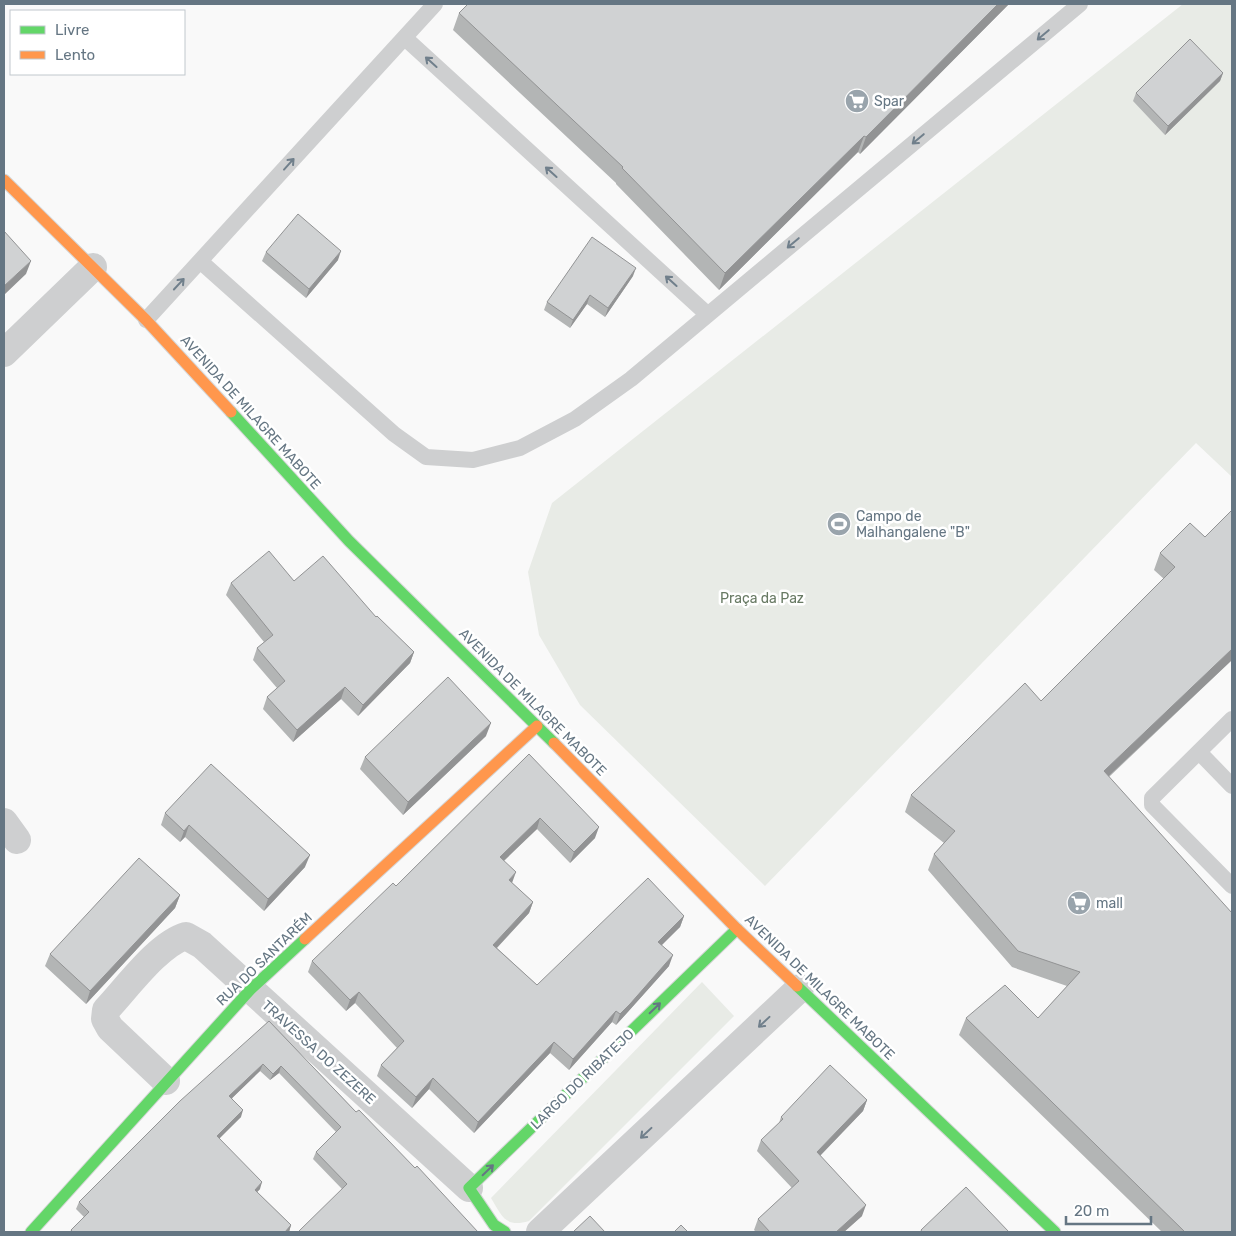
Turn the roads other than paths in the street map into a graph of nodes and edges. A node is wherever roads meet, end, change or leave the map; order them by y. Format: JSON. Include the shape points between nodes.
{"nodes":[{"id":1,"x":435,"y":4,"type":"edge"},
{"id":2,"x":1080,"y":4,"type":"edge"},
{"id":3,"x":405,"y":38,"type":"junction"},
{"id":4,"x":4,"y":180,"type":"edge"},
{"id":5,"x":200,"y":262,"type":"junction"},
{"id":6,"x":93,"y":267,"type":"junction"},
{"id":7,"x":707,"y":314,"type":"junction"},
{"id":8,"x":146,"y":320,"type":"junction"},
{"id":9,"x":4,"y":353,"type":"edge"},
{"id":10,"x":1232,"y":719,"type":"edge"},
{"id":11,"x":537,"y":726,"type":"junction"},
{"id":12,"x":1200,"y":752,"type":"junction"},
{"id":13,"x":1232,"y":786,"type":"edge"},
{"id":14,"x":1232,"y":886,"type":"edge"},
{"id":15,"x":737,"y":928,"type":"junction"},
{"id":16,"x":800,"y":988,"type":"junction"},
{"id":17,"x":250,"y":990,"type":"junction"},
{"id":18,"x":166,"y":1081,"type":"junction"},
{"id":19,"x":469,"y":1188,"type":"junction"},
{"id":20,"x":31,"y":1232,"type":"edge"},
{"id":21,"x":505,"y":1232,"type":"edge"},
{"id":22,"x":540,"y":1232,"type":"edge"},
{"id":23,"x":1055,"y":1232,"type":"edge"}],
"edges":[{"from":1,"to":3,"type":"lane"},
{"from":2,"to":7,"type":"lane","one_way":true},
{"from":5,"to":3,"type":"lane","one_way":true},
{"from":7,"to":3,"type":"lane","one_way":true},
{"from":4,"to":6,"type":"street","name":"AVENIDA DE MILAGRE MABOTE"},
{"from":5,"to":7,"type":"lane","via":[[394,434],[426,457],[473,460],[520,448],[575,419],[630,380]]},
{"from":8,"to":5,"type":"lane","one_way":true},
{"from":6,"to":8,"type":"street","name":"AVENIDA DE MILAGRE MABOTE"},
{"from":6,"to":9,"type":"street"},
{"from":8,"to":11,"type":"street","name":"AVENIDA DE MILAGRE MABOTE","via":[[349,541]]},
{"from":10,"to":12,"type":"lane"},
{"from":11,"to":15,"type":"street","name":"AVENIDA DE MILAGRE MABOTE"},
{"from":11,"to":17,"type":"street","name":"RUA DO SANTARÉM"},
{"from":12,"to":13,"type":"lane"},
{"from":12,"to":14,"type":"lane","via":[[1152,798],[1152,805]]},
{"from":15,"to":16,"type":"street","name":"AVENIDA DE MILAGRE MABOTE"},
{"from":19,"to":15,"type":"street","name":"LARGO DO RIBATEJO","one_way":true},
{"from":16,"to":22,"type":"street","one_way":true},
{"from":16,"to":23,"type":"street","name":"AVENIDA DE MILAGRE MABOTE"},
{"from":17,"to":18,"type":"street","name":"RUA DO SANTARÉM"},
{"from":17,"to":18,"type":"street","name":"TRAVESSA DO ZEZERE","via":[[202,945],[186,936],[163,949],[106,1010],[105,1019],[110,1028]]},
{"from":17,"to":19,"type":"street","name":"TRAVESSA DO ZEZERE"},
{"from":18,"to":20,"type":"street","name":"RUA DO SANTARÉM"},
{"from":19,"to":21,"type":"street","via":[[494,1225]]}]}
